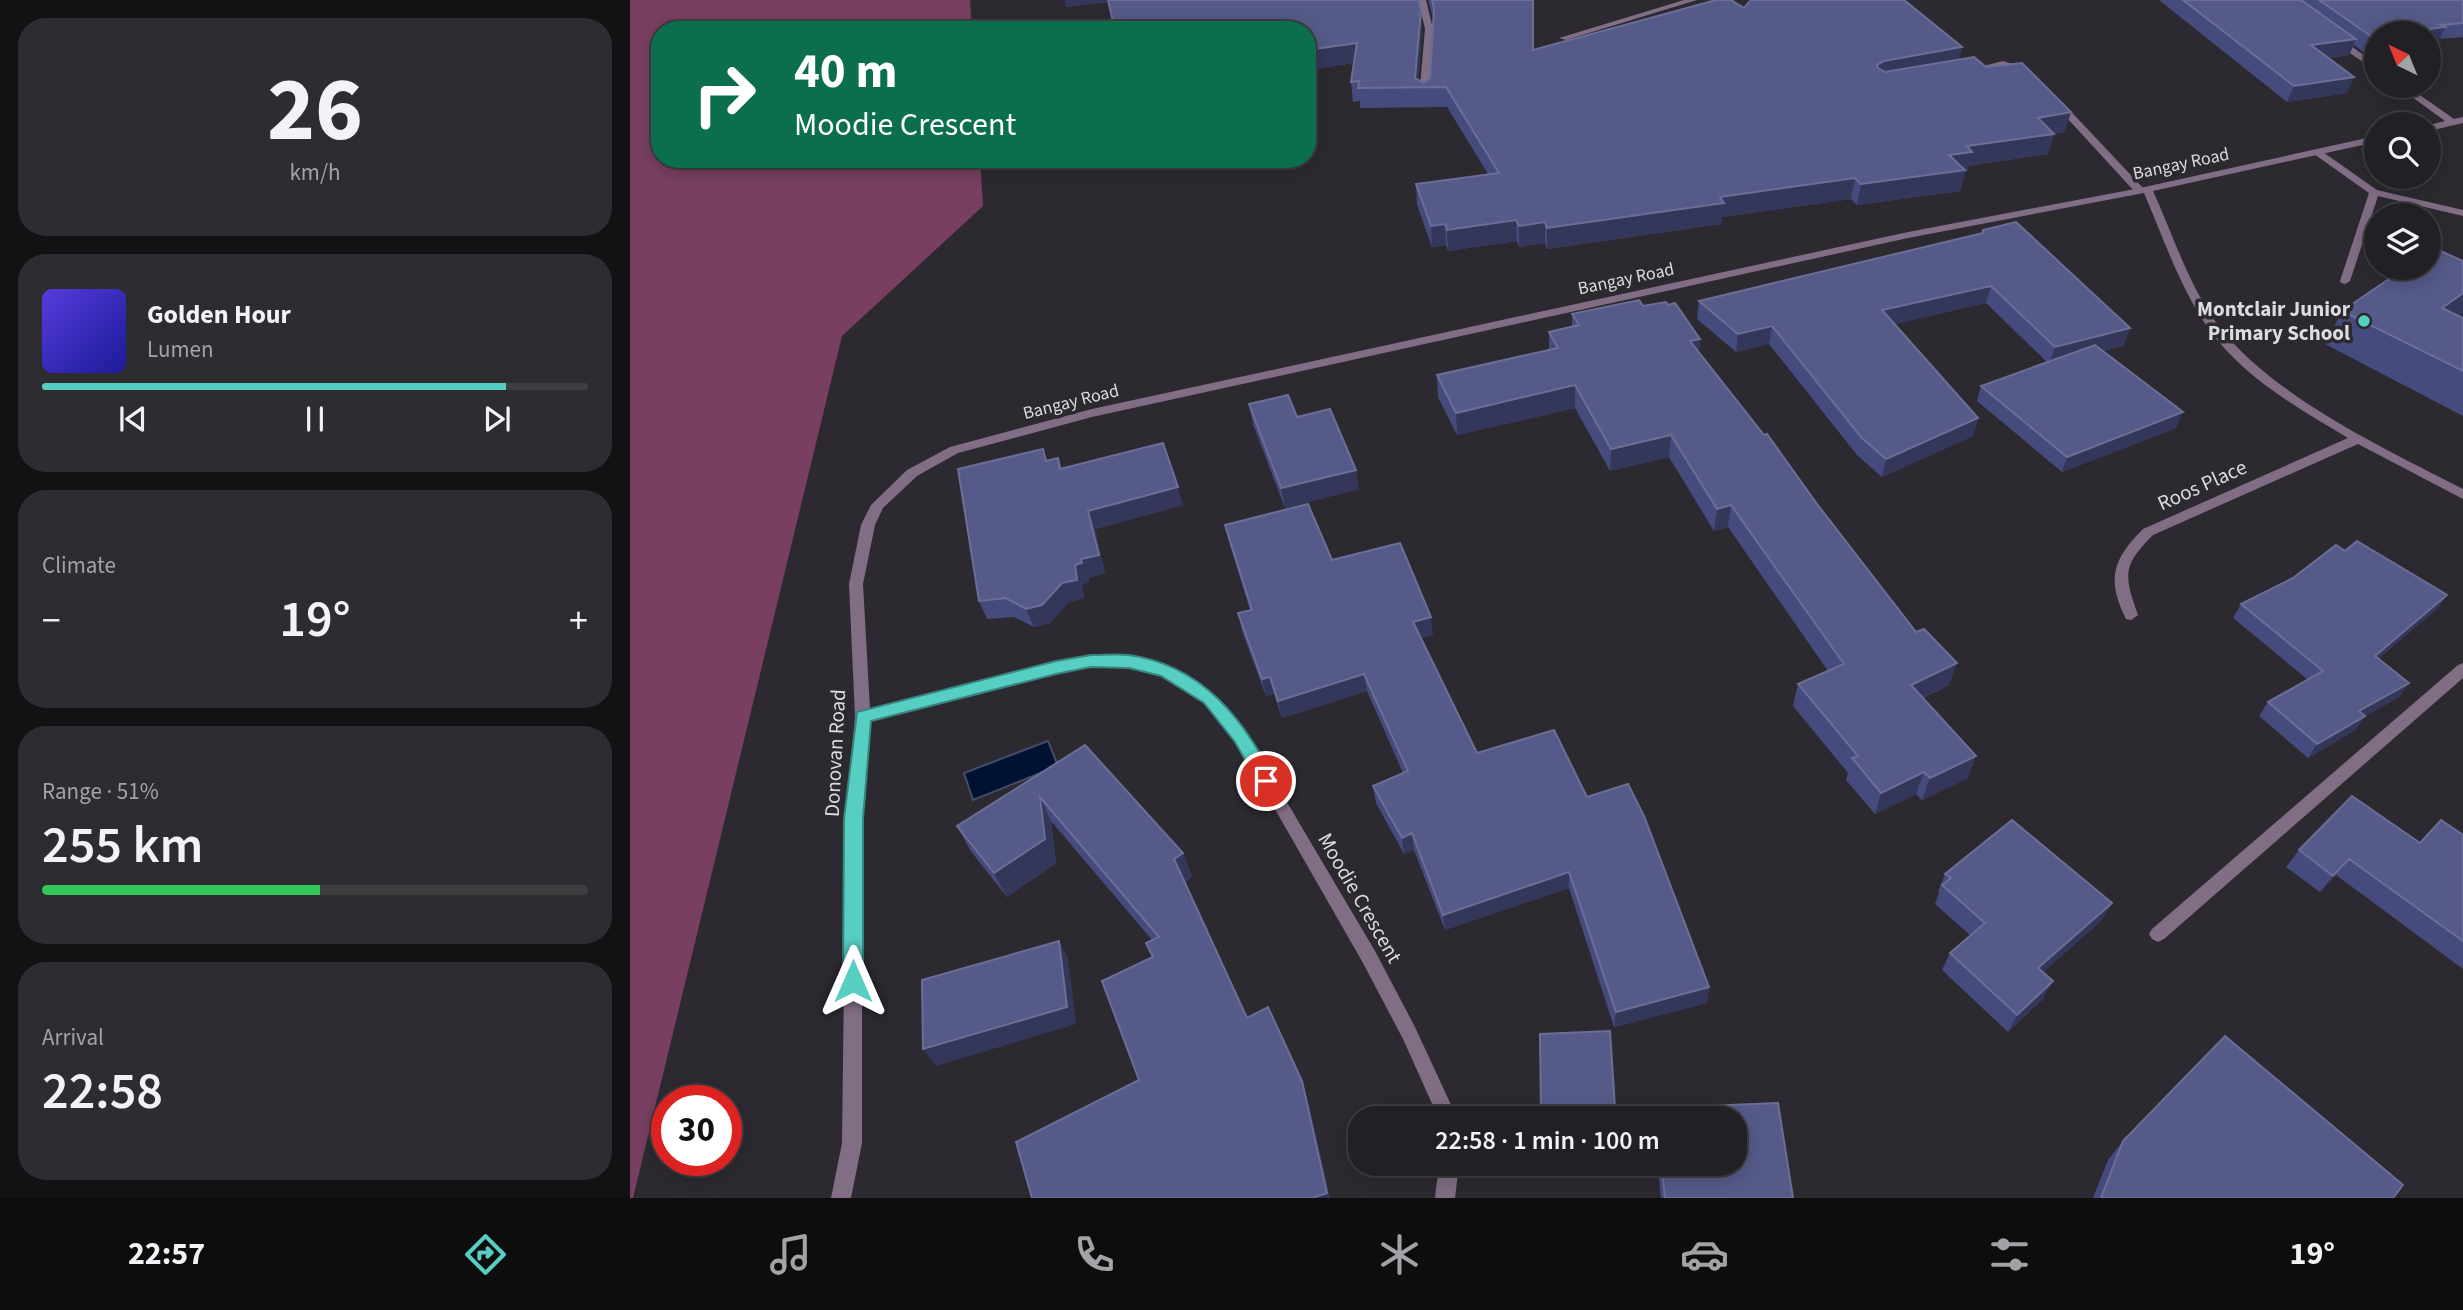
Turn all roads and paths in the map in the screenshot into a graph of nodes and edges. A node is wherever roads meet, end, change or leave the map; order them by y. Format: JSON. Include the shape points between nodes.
{"nodes":[{"id":1,"x":1422,"y":0,"type":"edge"},
{"id":2,"x":1693,"y":0,"type":"edge"},
{"id":3,"x":2324,"y":30,"type":"edge"},
{"id":4,"x":1563,"y":38,"type":"dead end"},
{"id":5,"x":2364,"y":59,"type":"edge"},
{"id":6,"x":1963,"y":71,"type":"edge"},
{"id":7,"x":2029,"y":71,"type":"edge"},
{"id":8,"x":2048,"y":91,"type":"edge"},
{"id":9,"x":1424,"y":98,"type":"edge"},
{"id":10,"x":2421,"y":98,"type":"edge"},
{"id":11,"x":2458,"y":121,"type":"edge"},
{"id":12,"x":2364,"y":142,"type":"edge"},
{"id":13,"x":2317,"y":152,"type":"junction"},
{"id":14,"x":2144,"y":190,"type":"junction"},
{"id":15,"x":2374,"y":192,"type":"junction"},
{"id":16,"x":2463,"y":213,"type":"edge"},
{"id":17,"x":2345,"y":281,"type":"dead end"},
{"id":18,"x":2360,"y":438,"type":"junction"},
{"id":19,"x":894,"y":488,"type":"joint"},
{"id":20,"x":2463,"y":495,"type":"edge"},
{"id":21,"x":2131,"y":615,"type":"dead end"},
{"id":22,"x":2463,"y":669,"type":"edge"},
{"id":23,"x":863,"y":717,"type":"junction"},
{"id":24,"x":2158,"y":934,"type":"dead end"},
{"id":25,"x":1443,"y":1106,"type":"edge"},
{"id":26,"x":1448,"y":1176,"type":"edge"},
{"id":27,"x":841,"y":1198,"type":"edge"},
{"id":28,"x":1445,"y":1198,"type":"edge"}],
"edges":[{"from":1,"to":9,"type":"street","via":[[1429,29]]},
{"from":2,"to":4,"type":"street"},
{"from":3,"to":5,"type":"street"},
{"from":6,"to":7,"type":"street","via":[[2003,64]]},
{"from":8,"to":14,"type":"street"},
{"from":10,"to":11,"type":"street"},
{"from":12,"to":13,"type":"street","name":"Bangay Road"},
{"from":13,"to":14,"type":"street","name":"Bangay Road"},
{"from":13,"to":15,"type":"street"},
{"from":14,"to":18,"type":"street","via":[[2212,326],[2245,362]]},
{"from":14,"to":19,"type":"street","name":"Bangay Road","via":[[1908,235],[1092,414],[954,450],[912,472]]},
{"from":15,"to":16,"type":"street"},
{"from":15,"to":17,"type":"street"},
{"from":18,"to":20,"type":"street"},
{"from":18,"to":21,"type":"street","name":"Roos Place","via":[[2148,532],[2126,553],[2119,581]]},
{"from":19,"to":23,"type":"street","name":"Donovan Road","via":[[868,525],[856,583]]},
{"from":22,"to":24,"type":"street"},
{"from":23,"to":25,"type":"street","name":"Moodie Crescent","via":[[1091,661],[1129,662],[1166,671],[1210,699],[1241,737],[1369,957]]},
{"from":23,"to":27,"type":"street","name":"Donovan Road","via":[[854,819],[852,1143]]},
{"from":26,"to":28,"type":"street"}]}
